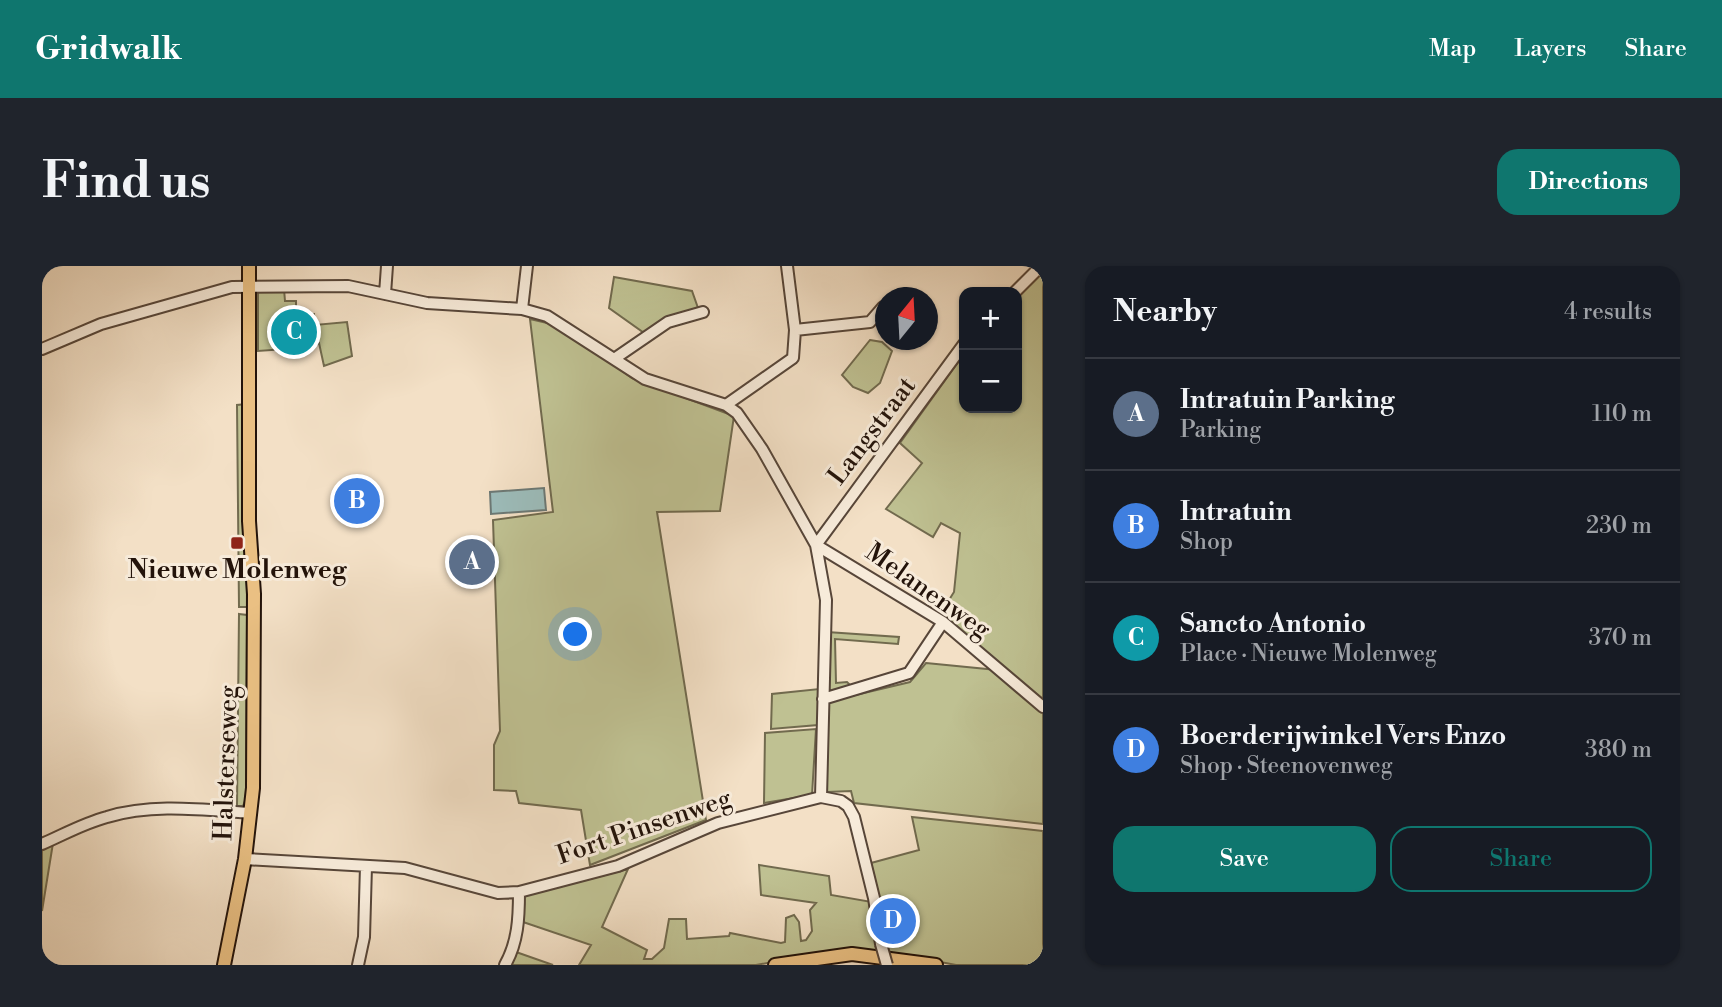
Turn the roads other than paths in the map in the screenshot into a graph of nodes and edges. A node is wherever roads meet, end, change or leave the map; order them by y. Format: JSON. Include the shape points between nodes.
{"nodes":[{"id":1,"x":249,"y":266,"type":"edge"},
{"id":2,"x":387,"y":266,"type":"edge"},
{"id":3,"x":527,"y":266,"type":"edge"},
{"id":4,"x":787,"y":266,"type":"edge"},
{"id":5,"x":1041,"y":266,"type":"edge"},
{"id":6,"x":1020,"y":287,"type":"edge"},
{"id":7,"x":249,"y":288,"type":"junction"},
{"id":8,"x":385,"y":294,"type":"junction"},
{"id":9,"x":522,"y":309,"type":"junction"},
{"id":10,"x":704,"y":312,"type":"dead end"},
{"id":11,"x":875,"y":316,"type":"edge"},
{"id":12,"x":795,"y":330,"type":"junction"},
{"id":13,"x":42,"y":349,"type":"edge"},
{"id":14,"x":960,"y":350,"type":"edge"},
{"id":15,"x":614,"y":359,"type":"junction"},
{"id":16,"x":726,"y":405,"type":"junction"},
{"id":17,"x":816,"y":545,"type":"junction"},
{"id":18,"x":943,"y":622,"type":"junction"},
{"id":19,"x":823,"y":699,"type":"junction"},
{"id":20,"x":1043,"y":707,"type":"edge"},
{"id":21,"x":821,"y":797,"type":"junction"},
{"id":22,"x":251,"y":813,"type":"junction"},
{"id":23,"x":42,"y":844,"type":"edge"},
{"id":24,"x":245,"y":859,"type":"junction"},
{"id":25,"x":366,"y":866,"type":"junction"},
{"id":26,"x":519,"y":892,"type":"junction"},
{"id":27,"x":224,"y":965,"type":"edge"},
{"id":28,"x":358,"y":965,"type":"edge"},
{"id":29,"x":505,"y":965,"type":"edge"},
{"id":30,"x":775,"y":965,"type":"edge"},
{"id":31,"x":887,"y":965,"type":"edge"},
{"id":32,"x":936,"y":965,"type":"edge"}],
"edges":[{"from":1,"to":7,"type":"main road","name":"Halsterseweg"},
{"from":2,"to":8,"type":"street"},
{"from":3,"to":9,"type":"street"},
{"from":4,"to":12,"type":"street"},
{"from":5,"to":6,"type":"street"},
{"from":7,"to":8,"type":"street","via":[[348,286]]},
{"from":7,"to":13,"type":"street","via":[[232,288],[101,324]]},
{"from":7,"to":22,"type":"main road","name":"Halsterseweg","via":[[250,422],[242,533],[252,603]]},
{"from":8,"to":9,"type":"street","via":[[427,303]]},
{"from":9,"to":15,"type":"street","via":[[562,322]]},
{"from":10,"to":15,"type":"street","via":[[668,322]]},
{"from":11,"to":12,"type":"street","via":[[870,322]]},
{"from":12,"to":16,"type":"street","via":[[796,349],[787,365]]},
{"from":14,"to":17,"type":"street","name":"Langstraat"},
{"from":15,"to":16,"type":"street","via":[[658,385]]},
{"from":16,"to":17,"type":"street","via":[[762,449]]},
{"from":17,"to":18,"type":"street","name":"Melanenweg"},
{"from":17,"to":19,"type":"street","via":[[825,600]]},
{"from":18,"to":19,"type":"street","via":[[909,673]]},
{"from":18,"to":20,"type":"street","name":"Melanenweg"},
{"from":19,"to":21,"type":"street"},
{"from":21,"to":26,"type":"street","name":"Fort Pinsenweg","via":[[718,823],[618,866]]},
{"from":21,"to":31,"type":"street","bridge":true,"via":[[848,806]]},
{"from":22,"to":23,"type":"street","via":[[144,810],[108,817]]},
{"from":22,"to":24,"type":"main road","name":"Halsterseweg"},
{"from":24,"to":25,"type":"street","name":"Fort Pinsenweg"},
{"from":24,"to":27,"type":"main road","name":"Halsterseweg"},
{"from":25,"to":26,"type":"street","name":"Fort Pinsenweg","via":[[405,868],[498,893]]},
{"from":25,"to":28,"type":"street","via":[[364,937]]},
{"from":26,"to":29,"type":"street","via":[[519,922]]},
{"from":30,"to":32,"type":"main road","via":[[852,954]]}]}
